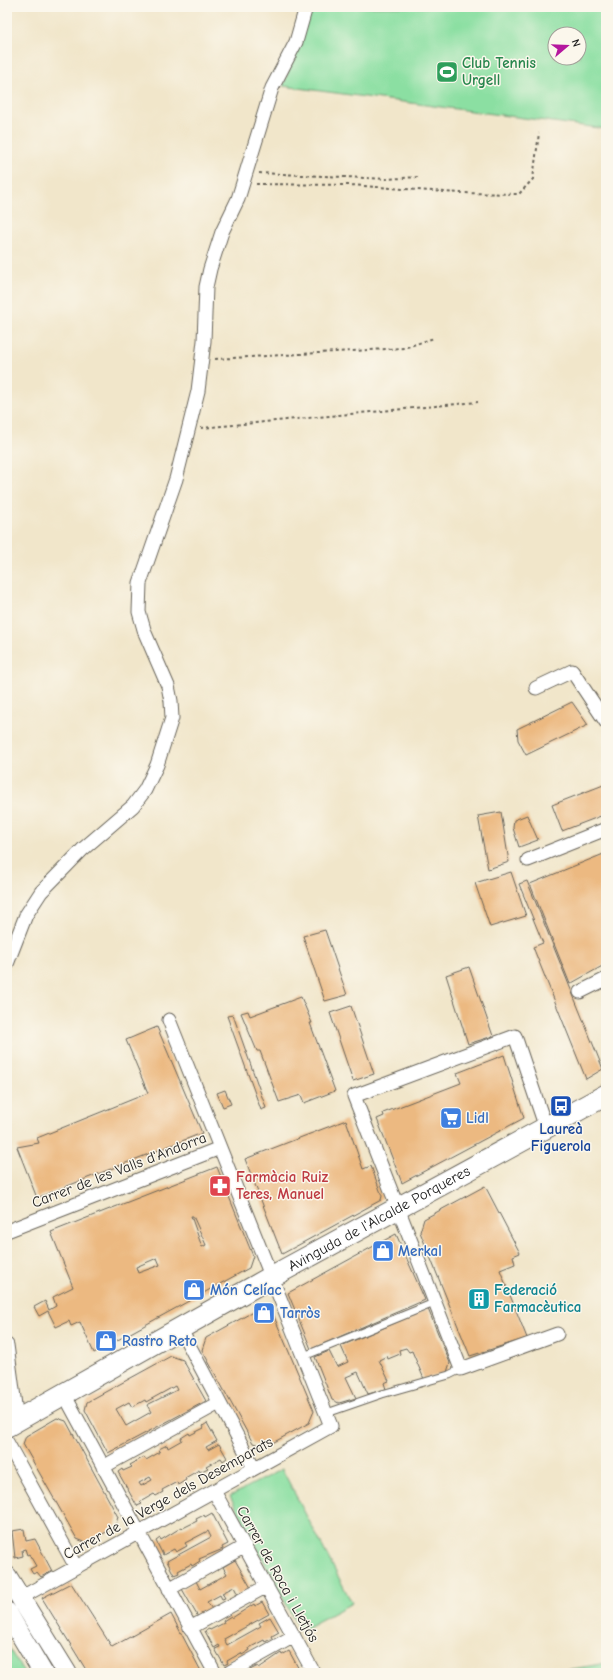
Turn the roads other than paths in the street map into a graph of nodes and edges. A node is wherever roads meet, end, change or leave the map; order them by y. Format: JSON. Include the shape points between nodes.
{"nodes":[{"id":1,"x":306,"y":7,"type":"edge"},
{"id":2,"x":536,"y":688,"type":"dead end"},
{"id":3,"x":606,"y":722,"type":"edge"},
{"id":4,"x":606,"y":829,"type":"edge"},
{"id":5,"x":528,"y":860,"type":"dead end"},
{"id":6,"x":7,"y":964,"type":"edge"},
{"id":7,"x":606,"y":979,"type":"edge"},
{"id":8,"x":580,"y":992,"type":"dead end"},
{"id":9,"x":169,"y":1020,"type":"dead end"},
{"id":10,"x":606,"y":1095,"type":"edge"},
{"id":11,"x":546,"y":1128,"type":"junction"},
{"id":12,"x":220,"y":1148,"type":"junction"},
{"id":13,"x":398,"y":1210,"type":"junction"},
{"id":14,"x":7,"y":1231,"type":"edge"},
{"id":15,"x":272,"y":1276,"type":"junction"},
{"id":16,"x":434,"y":1303,"type":"junction"},
{"id":17,"x":180,"y":1328,"type":"junction"},
{"id":18,"x":557,"y":1334,"type":"dead end"},
{"id":19,"x":7,"y":1345,"type":"edge"},
{"id":20,"x":304,"y":1356,"type":"junction"},
{"id":21,"x":461,"y":1369,"type":"junction"},
{"id":22,"x":64,"y":1394,"type":"junction"},
{"id":23,"x":219,"y":1403,"type":"junction"},
{"id":24,"x":327,"y":1413,"type":"junction"},
{"id":25,"x":12,"y":1423,"type":"edge"},
{"id":26,"x":7,"y":1442,"type":"edge"},
{"id":27,"x":103,"y":1467,"type":"junction"},
{"id":28,"x":254,"y":1468,"type":"junction"},
{"id":29,"x":214,"y":1490,"type":"junction"},
{"id":30,"x":138,"y":1533,"type":"junction"},
{"id":31,"x":245,"y":1546,"type":"junction"},
{"id":32,"x":76,"y":1567,"type":"junction"},
{"id":33,"x":7,"y":1576,"type":"edge"},
{"id":34,"x":266,"y":1586,"type":"junction"},
{"id":35,"x":169,"y":1589,"type":"junction"},
{"id":36,"x":20,"y":1598,"type":"junction"},
{"id":37,"x":7,"y":1612,"type":"edge"},
{"id":38,"x":190,"y":1628,"type":"junction"},
{"id":39,"x":294,"y":1636,"type":"junction"},
{"id":40,"x":43,"y":1673,"type":"edge"},
{"id":41,"x":67,"y":1673,"type":"edge"},
{"id":42,"x":215,"y":1673,"type":"edge"},
{"id":43,"x":228,"y":1673,"type":"edge"},
{"id":44,"x":314,"y":1673,"type":"edge"}],
"edges":[{"from":1,"to":6,"type":"street","via":[[296,42],[272,88],[238,199],[222,232],[210,269],[206,287],[198,391],[176,479],[140,583],[139,612],[145,633],[168,686],[172,718],[157,765],[145,790],[133,806],[83,849],[41,892],[26,915]]},
{"from":2,"to":3,"type":"street","via":[[572,671]]},
{"from":4,"to":5,"type":"street"},
{"from":7,"to":8,"type":"street"},
{"from":9,"to":12,"type":"street"},
{"from":10,"to":11,"type":"main road","name":"Avinguda de l'Alcalde Porqueres"},
{"from":11,"to":13,"type":"main road","name":"Avinguda de l'Alcalde Porqueres"},
{"from":11,"to":13,"type":"street","via":[[515,1036],[354,1096]]},
{"from":12,"to":14,"type":"street","name":"Carrer de les Valls d'Andorra"},
{"from":12,"to":15,"type":"street"},
{"from":13,"to":15,"type":"main road","name":"Avinguda de l'Alcalde Porqueres"},
{"from":13,"to":16,"type":"street"},
{"from":15,"to":17,"type":"main road","name":"Avinguda de l'Alcalde Porqueres"},
{"from":15,"to":20,"type":"street"},
{"from":16,"to":20,"type":"lane"},
{"from":16,"to":21,"type":"street"},
{"from":17,"to":22,"type":"main road","name":"Avinguda de l'Alcalde Porqueres"},
{"from":17,"to":23,"type":"street"},
{"from":18,"to":21,"type":"street"},
{"from":19,"to":25,"type":"street"},
{"from":20,"to":24,"type":"street"},
{"from":21,"to":24,"type":"lane"},
{"from":22,"to":25,"type":"main road","name":"Avinguda de l'Alcalde Porqueres"},
{"from":22,"to":27,"type":"street"},
{"from":23,"to":27,"type":"street"},
{"from":23,"to":28,"type":"street"},
{"from":24,"to":28,"type":"street","name":"Carrer de la Verge dels Desemparats","via":[[331,1426]]},
{"from":26,"to":32,"type":"street"},
{"from":27,"to":30,"type":"street"},
{"from":28,"to":29,"type":"street","name":"Carrer de la Verge dels Desemparats"},
{"from":29,"to":30,"type":"street","name":"Carrer de la Verge dels Desemparats"},
{"from":29,"to":31,"type":"street","name":"Carrer de Roca i Lletjós"},
{"from":30,"to":32,"type":"street","name":"Carrer de la Verge dels Desemparats"},
{"from":30,"to":35,"type":"street"},
{"from":31,"to":34,"type":"street","name":"Carrer de Roca i Lletjós"},
{"from":31,"to":35,"type":"street"},
{"from":32,"to":36,"type":"street","name":"Carrer de la Verge dels Desemparats"},
{"from":33,"to":36,"type":"street"},
{"from":34,"to":38,"type":"street"},
{"from":34,"to":39,"type":"street","name":"Carrer de Roca i Lletjós"},
{"from":35,"to":38,"type":"street"},
{"from":36,"to":41,"type":"street"},
{"from":37,"to":40,"type":"street"},
{"from":38,"to":42,"type":"street"},
{"from":39,"to":43,"type":"street"},
{"from":39,"to":44,"type":"street","name":"Carrer de Roca i Lletjós"}]}
